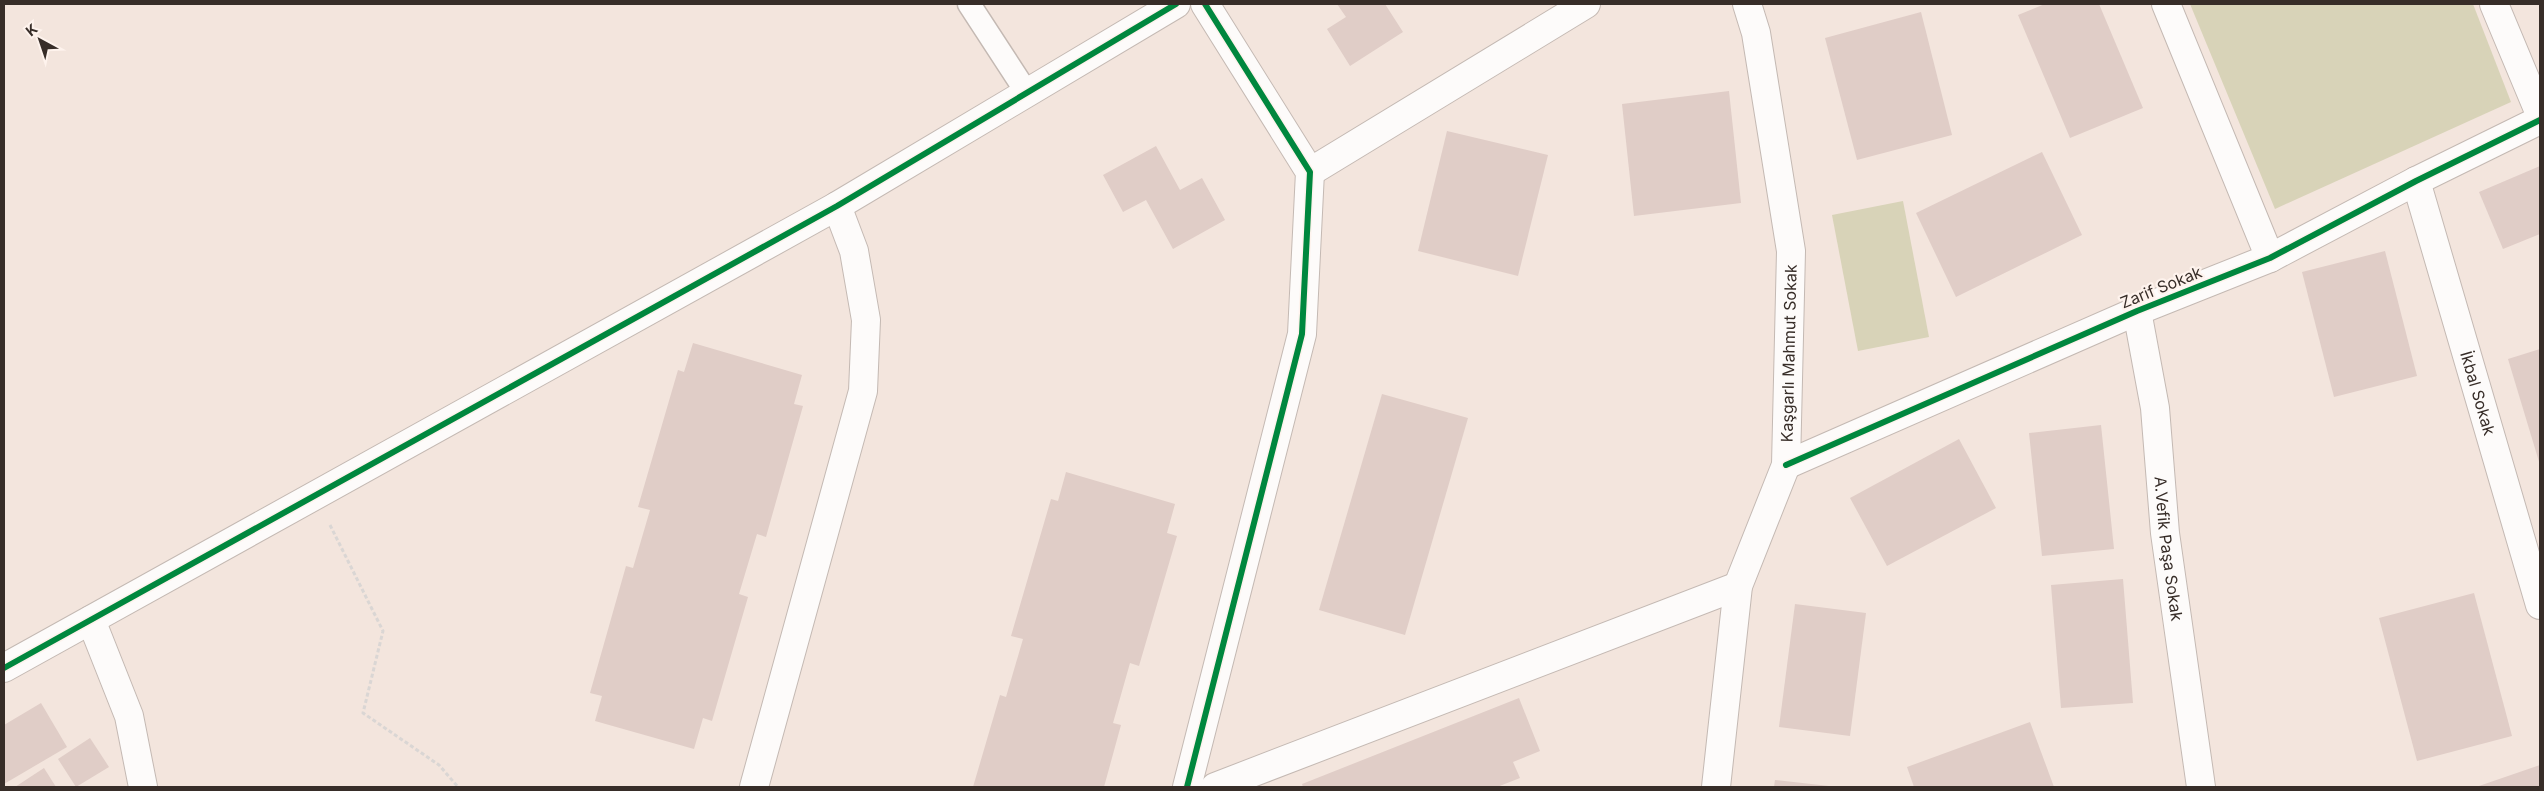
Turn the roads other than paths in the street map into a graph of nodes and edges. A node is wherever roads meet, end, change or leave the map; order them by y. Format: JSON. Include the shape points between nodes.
{"nodes":[{"id":1,"x":969,"y":4,"type":"edge"},
{"id":2,"x":1176,"y":4,"type":"edge"},
{"id":3,"x":1206,"y":4,"type":"edge"},
{"id":4,"x":1586,"y":4,"type":"edge"},
{"id":5,"x":1747,"y":4,"type":"edge"},
{"id":6,"x":2166,"y":4,"type":"edge"},
{"id":7,"x":2494,"y":4,"type":"edge"},
{"id":8,"x":1026,"y":93,"type":"junction"},
{"id":9,"x":2540,"y":114,"type":"edge"},
{"id":10,"x":2540,"y":120,"type":"edge"},
{"id":11,"x":1310,"y":172,"type":"junction"},
{"id":12,"x":2416,"y":180,"type":"junction"},
{"id":13,"x":837,"y":206,"type":"junction"},
{"id":14,"x":2270,"y":258,"type":"junction"},
{"id":15,"x":2137,"y":311,"type":"junction"},
{"id":16,"x":1786,"y":465,"type":"junction"},
{"id":17,"x":1738,"y":586,"type":"junction"},
{"id":18,"x":2540,"y":605,"type":"edge"},
{"id":19,"x":91,"y":620,"type":"junction"},
{"id":20,"x":4,"y":668,"type":"edge"},
{"id":21,"x":143,"y":787,"type":"edge"},
{"id":22,"x":754,"y":787,"type":"edge"},
{"id":23,"x":1186,"y":787,"type":"edge"},
{"id":24,"x":1215,"y":787,"type":"edge"},
{"id":25,"x":1716,"y":787,"type":"edge"},
{"id":26,"x":2201,"y":787,"type":"edge"}],
"edges":[{"from":1,"to":8,"type":"lane"},
{"from":2,"to":8,"type":"street"},
{"from":3,"to":11,"type":"street"},
{"from":4,"to":11,"type":"street"},
{"from":5,"to":16,"type":"street","name":"Kaşgarlı Mahmut Sokak","via":[[1756,33],[1792,251]]},
{"from":6,"to":14,"type":"street"},
{"from":7,"to":9,"type":"street"},
{"from":8,"to":13,"type":"street"},
{"from":10,"to":12,"type":"street","name":"Zarif Sokak"},
{"from":11,"to":23,"type":"street","via":[[1302,334]]},
{"from":12,"to":14,"type":"street","name":"Zarif Sokak"},
{"from":12,"to":18,"type":"street","name":"İkbal Sokak"},
{"from":13,"to":19,"type":"street"},
{"from":13,"to":22,"type":"street","via":[[854,251],[866,320],[863,391]]},
{"from":14,"to":15,"type":"street","name":"Zarif Sokak"},
{"from":15,"to":16,"type":"street","name":"Zarif Sokak"},
{"from":15,"to":26,"type":"street","name":"A.Vefik Paşa Sokak","via":[[2156,408],[2165,533]]},
{"from":16,"to":17,"type":"street","name":"Kaşgarlı Mahmut Sokak"},
{"from":17,"to":24,"type":"street"},
{"from":17,"to":25,"type":"street","name":"Kaşgarlı Mahmut Sokak"},
{"from":19,"to":20,"type":"street"},
{"from":19,"to":21,"type":"street","via":[[129,716]]}]}
